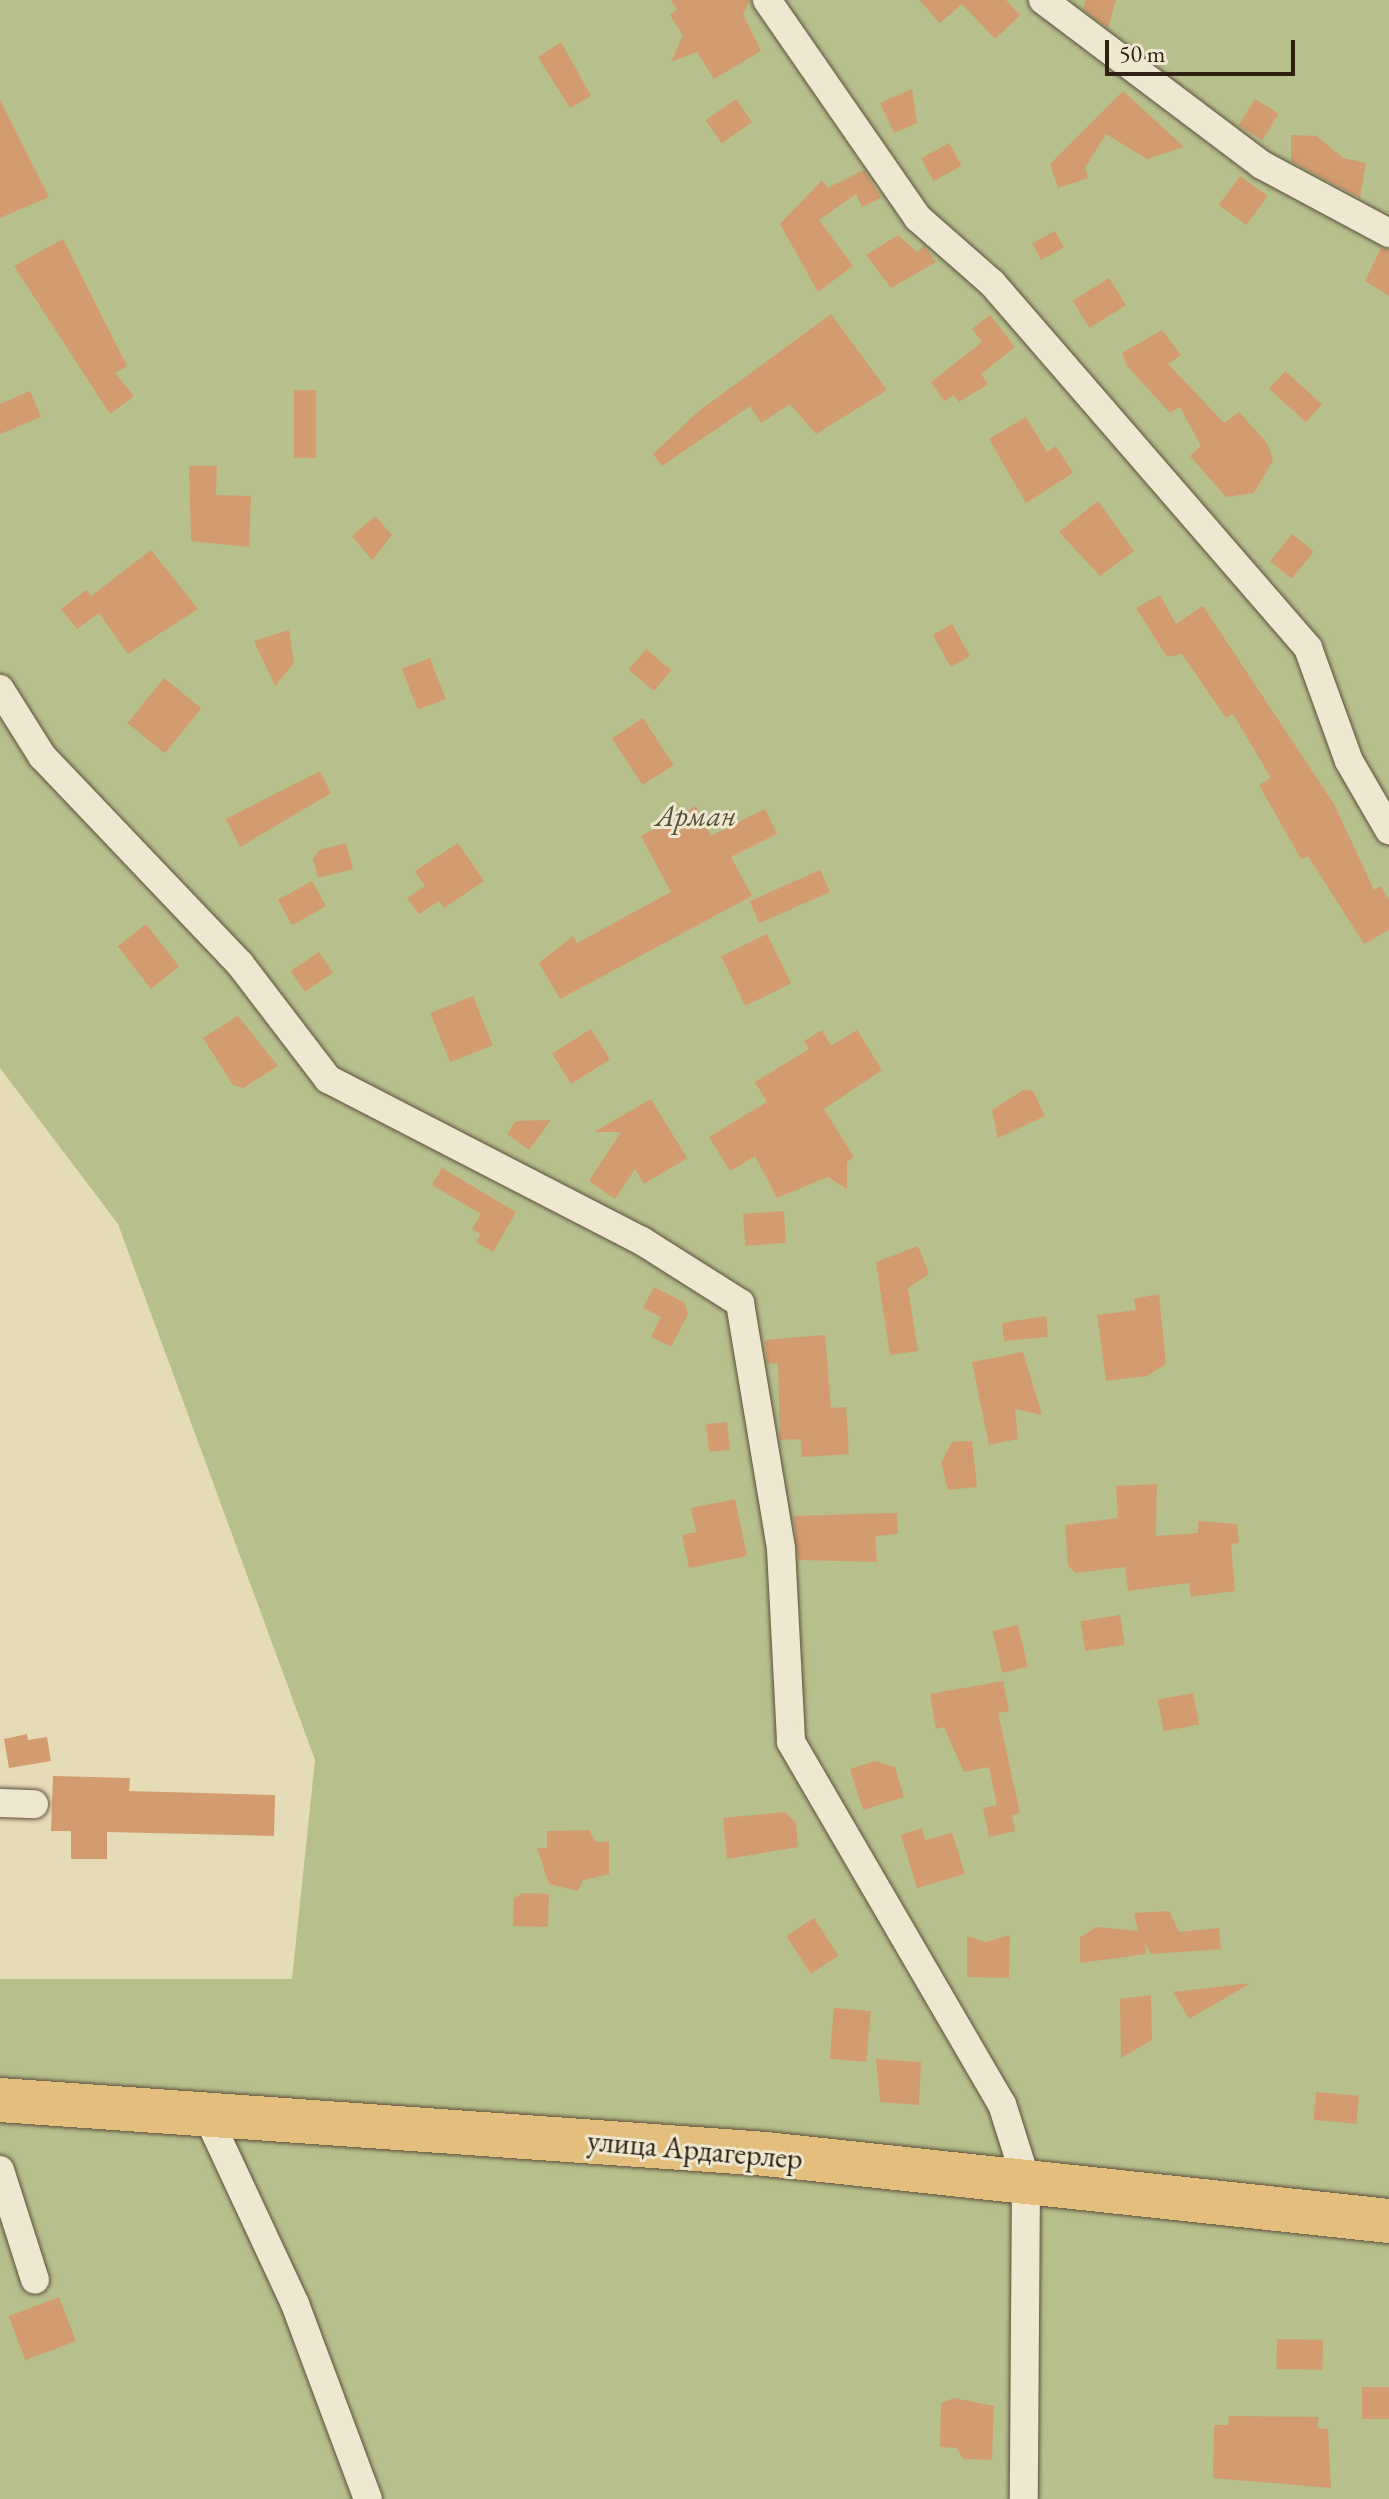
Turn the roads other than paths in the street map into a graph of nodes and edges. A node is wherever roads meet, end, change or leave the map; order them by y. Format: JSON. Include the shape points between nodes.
{"nodes":[{"id":1,"x":767,"y":0,"type":"edge"},
{"id":2,"x":1043,"y":0,"type":"edge"},
{"id":3,"x":1389,"y":233,"type":"edge"},
{"id":4,"x":0,"y":689,"type":"edge"},
{"id":5,"x":1389,"y":830,"type":"edge"},
{"id":6,"x":0,"y":1803,"type":"edge"},
{"id":7,"x":34,"y":1804,"type":"dead end"},
{"id":8,"x":0,"y":2100,"type":"edge"},
{"id":9,"x":206,"y":2113,"type":"junction"},
{"id":10,"x":0,"y":2170,"type":"edge"},
{"id":11,"x":1026,"y":2180,"type":"junction"},
{"id":12,"x":1389,"y":2221,"type":"edge"},
{"id":13,"x":35,"y":2280,"type":"dead end"},
{"id":14,"x":368,"y":2499,"type":"edge"},
{"id":15,"x":1024,"y":2499,"type":"edge"}],
"edges":[{"from":1,"to":5,"type":"street","via":[[918,218],[992,283],[1308,648],[1349,761]]},
{"from":2,"to":3,"type":"street","via":[[1262,165]]},
{"from":4,"to":11,"type":"street","via":[[42,756],[240,964],[328,1079],[642,1241],[740,1303],[781,1549],[791,1742],[1002,2104]]},
{"from":6,"to":7,"type":"street"},
{"from":8,"to":9,"type":"main road","name":"улица Ардагерлер"},
{"from":9,"to":11,"type":"main road","name":"улица Ардагерлер"},
{"from":9,"to":14,"type":"street","via":[[295,2304]]},
{"from":10,"to":13,"type":"street"},
{"from":11,"to":12,"type":"main road","name":"улица Ардагерлер"},
{"from":11,"to":15,"type":"street"}]}
